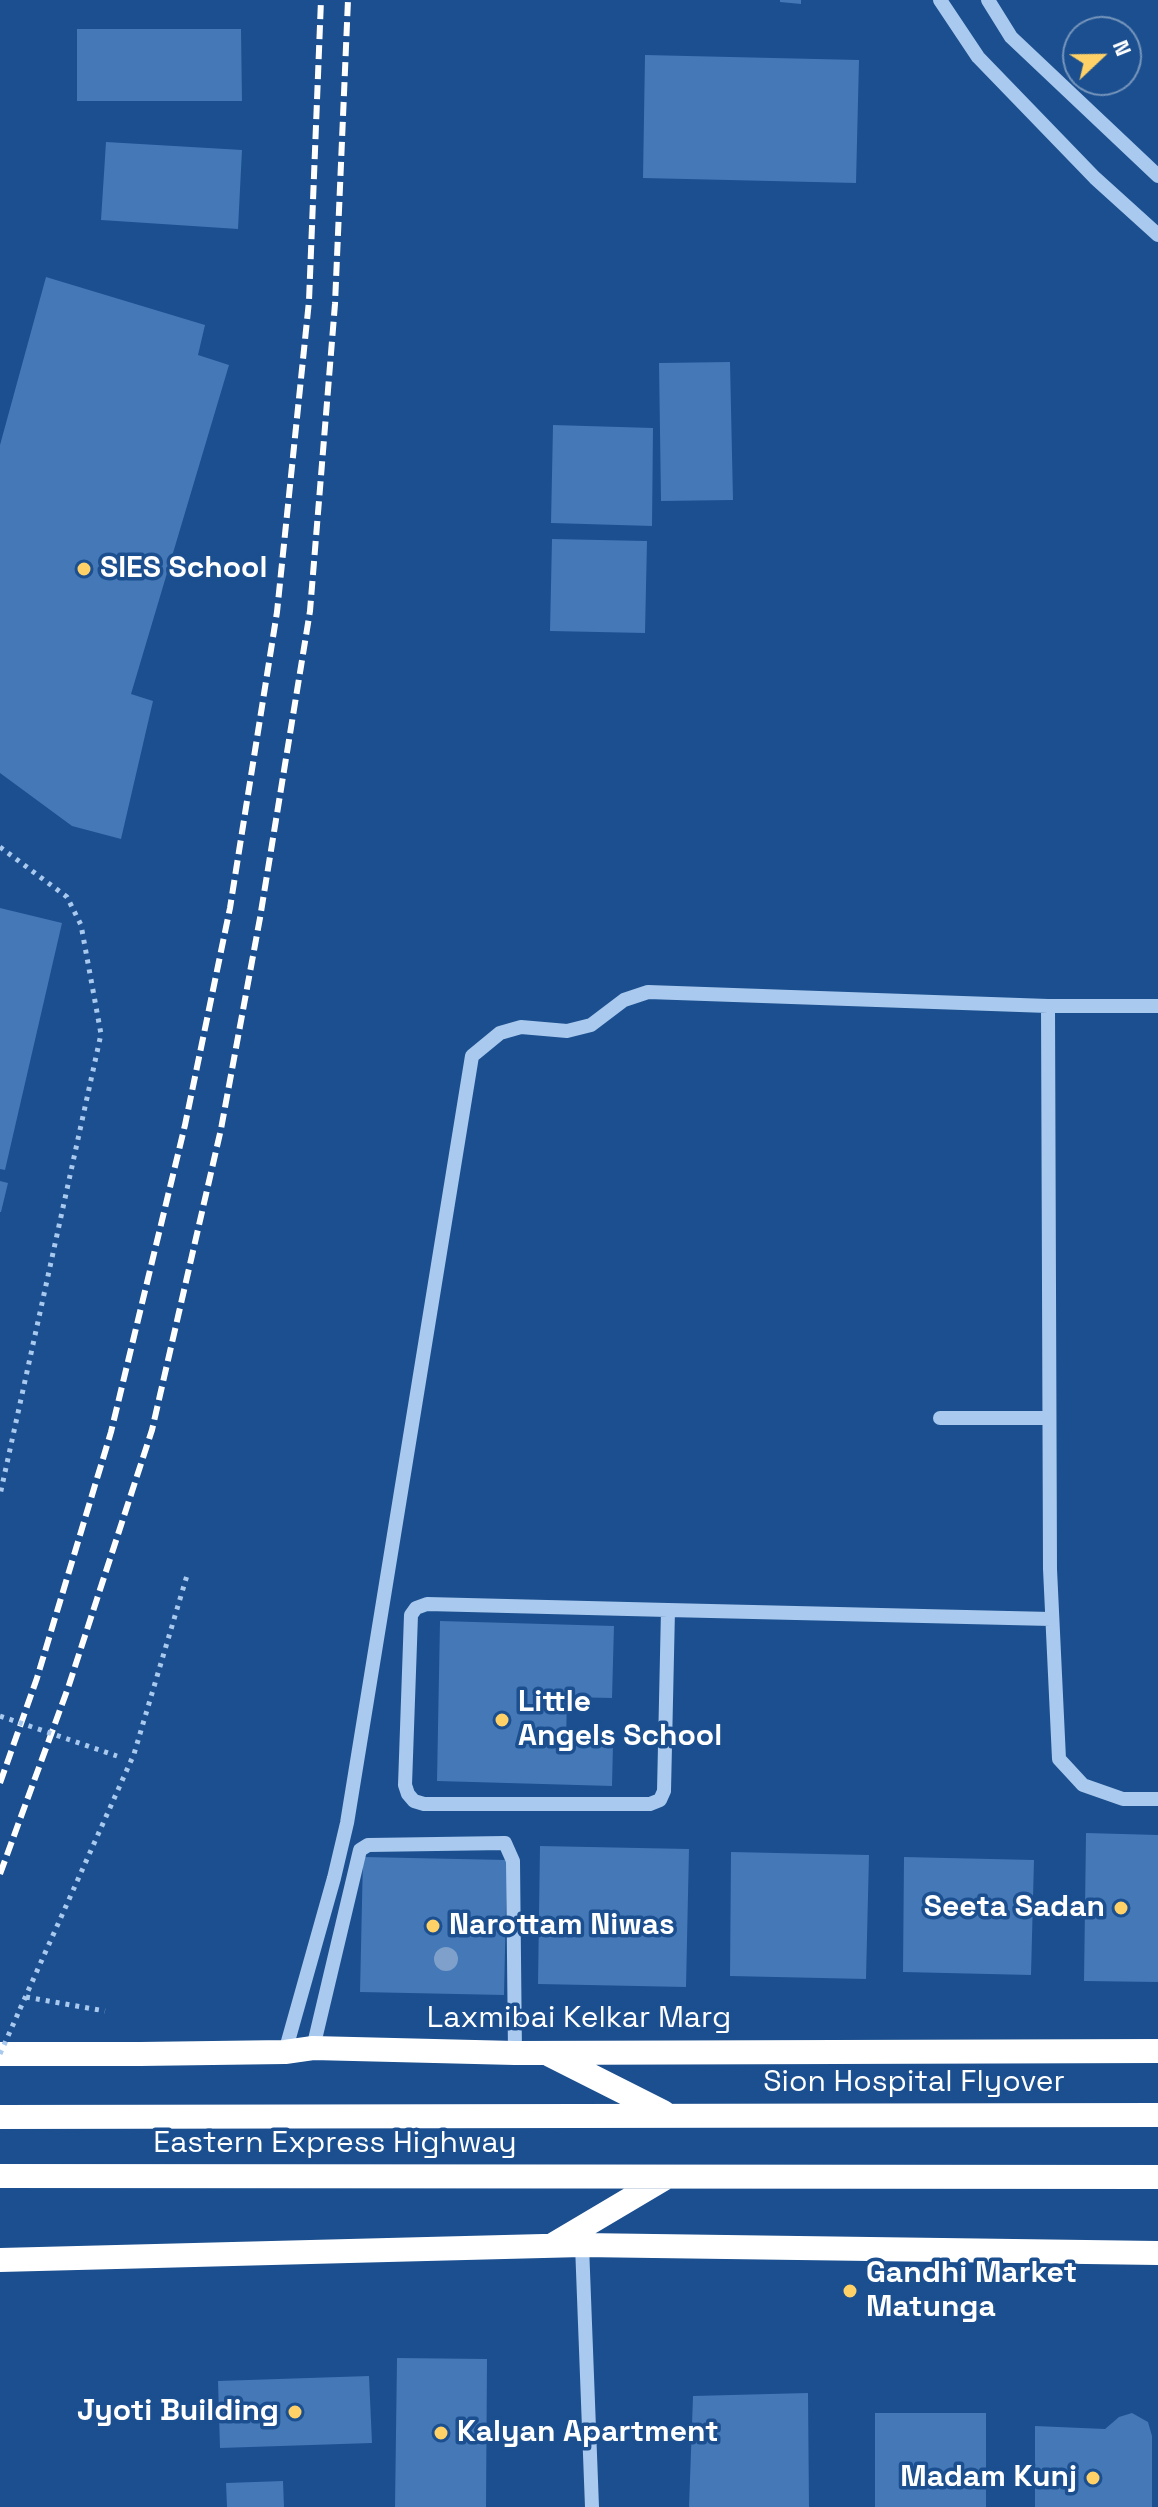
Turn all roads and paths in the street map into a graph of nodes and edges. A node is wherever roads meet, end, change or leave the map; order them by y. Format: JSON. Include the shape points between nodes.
{"nodes":[{"id":1,"x":940,"y":0,"type":"edge"},
{"id":2,"x":988,"y":0,"type":"edge"},
{"id":3,"x":1158,"y":176,"type":"edge"},
{"id":4,"x":1158,"y":235,"type":"edge"},
{"id":5,"x":0,"y":847,"type":"edge"},
{"id":6,"x":1048,"y":1006,"type":"junction"},
{"id":7,"x":1158,"y":1006,"type":"edge"},
{"id":8,"x":940,"y":1418,"type":"dead end"},
{"id":9,"x":1049,"y":1418,"type":"junction"},
{"id":10,"x":0,"y":1495,"type":"edge"},
{"id":11,"x":188,"y":1572,"type":"dead end"},
{"id":12,"x":668,"y":1610,"type":"junction"},
{"id":13,"x":1051,"y":1619,"type":"junction"},
{"id":14,"x":0,"y":1716,"type":"edge"},
{"id":15,"x":117,"y":1756,"type":"dead end"},
{"id":16,"x":1158,"y":1799,"type":"edge"},
{"id":17,"x":26,"y":1997,"type":"junction"},
{"id":18,"x":105,"y":2011,"type":"dead end"},
{"id":19,"x":313,"y":2048,"type":"junction"},
{"id":20,"x":1158,"y":2051,"type":"edge"},
{"id":21,"x":285,"y":2052,"type":"junction"},
{"id":22,"x":515,"y":2053,"type":"junction"},
{"id":23,"x":544,"y":2053,"type":"junction"},
{"id":24,"x":0,"y":2054,"type":"edge"},
{"id":25,"x":669,"y":2115,"type":"junction"},
{"id":26,"x":1158,"y":2115,"type":"edge"},
{"id":27,"x":0,"y":2117,"type":"edge"},
{"id":28,"x":0,"y":2176,"type":"edge"},
{"id":29,"x":669,"y":2176,"type":"junction"},
{"id":30,"x":1158,"y":2177,"type":"edge"},
{"id":31,"x":553,"y":2245,"type":"junction"},
{"id":32,"x":582,"y":2245,"type":"junction"},
{"id":33,"x":1158,"y":2253,"type":"edge"},
{"id":34,"x":0,"y":2260,"type":"edge"},
{"id":35,"x":592,"y":2507,"type":"edge"}],
"edges":[{"from":1,"to":4,"type":"street","via":[[978,57]]},
{"from":2,"to":3,"type":"street","via":[[1011,37]]},
{"from":5,"to":10,"type":"path","via":[[67,897],[81,925],[101,1034]]},
{"from":6,"to":7,"type":"street"},
{"from":6,"to":9,"type":"street"},
{"from":6,"to":21,"type":"street","via":[[648,992],[624,1000],[591,1025],[567,1031],[521,1027],[500,1033],[472,1056],[341,1851]]},
{"from":8,"to":9,"type":"street"},
{"from":9,"to":13,"type":"street"},
{"from":11,"to":17,"type":"path","via":[[134,1754]]},
{"from":12,"to":12,"type":"street","via":[[427,1604],[416,1608],[411,1615],[408,1794],[424,1804],[660,1800]]},
{"from":12,"to":13,"type":"street"},
{"from":13,"to":16,"type":"street","via":[[1059,1759],[1083,1785],[1123,1799]]},
{"from":14,"to":15,"type":"path","bridge":true},
{"from":17,"to":18,"type":"path"},
{"from":17,"to":24,"type":"path","bridge":true},
{"from":19,"to":21,"type":"highway","name":"Laxmibai Kelkar Marg"},
{"from":19,"to":22,"type":"highway","name":"Laxmibai Kelkar Marg"},
{"from":19,"to":22,"type":"street","via":[[360,1850],[368,1845],[505,1843],[513,1861]]},
{"from":20,"to":23,"type":"highway","name":"Laxmibai Kelkar Marg"},
{"from":21,"to":24,"type":"highway","name":"Laxmibai Kelkar Marg"},
{"from":22,"to":23,"type":"highway","name":"Laxmibai Kelkar Marg"},
{"from":23,"to":25,"type":"highway"},
{"from":25,"to":26,"type":"highway","name":"Sion Hospital Flyover"},
{"from":25,"to":27,"type":"highway","name":"Eastern Express Highway"},
{"from":28,"to":29,"type":"highway","name":"Eastern Express Highway"},
{"from":29,"to":30,"type":"highway"},
{"from":29,"to":31,"type":"highway"},
{"from":31,"to":32,"type":"highway"},
{"from":31,"to":34,"type":"highway"},
{"from":32,"to":33,"type":"highway"},
{"from":32,"to":35,"type":"street"}]}
